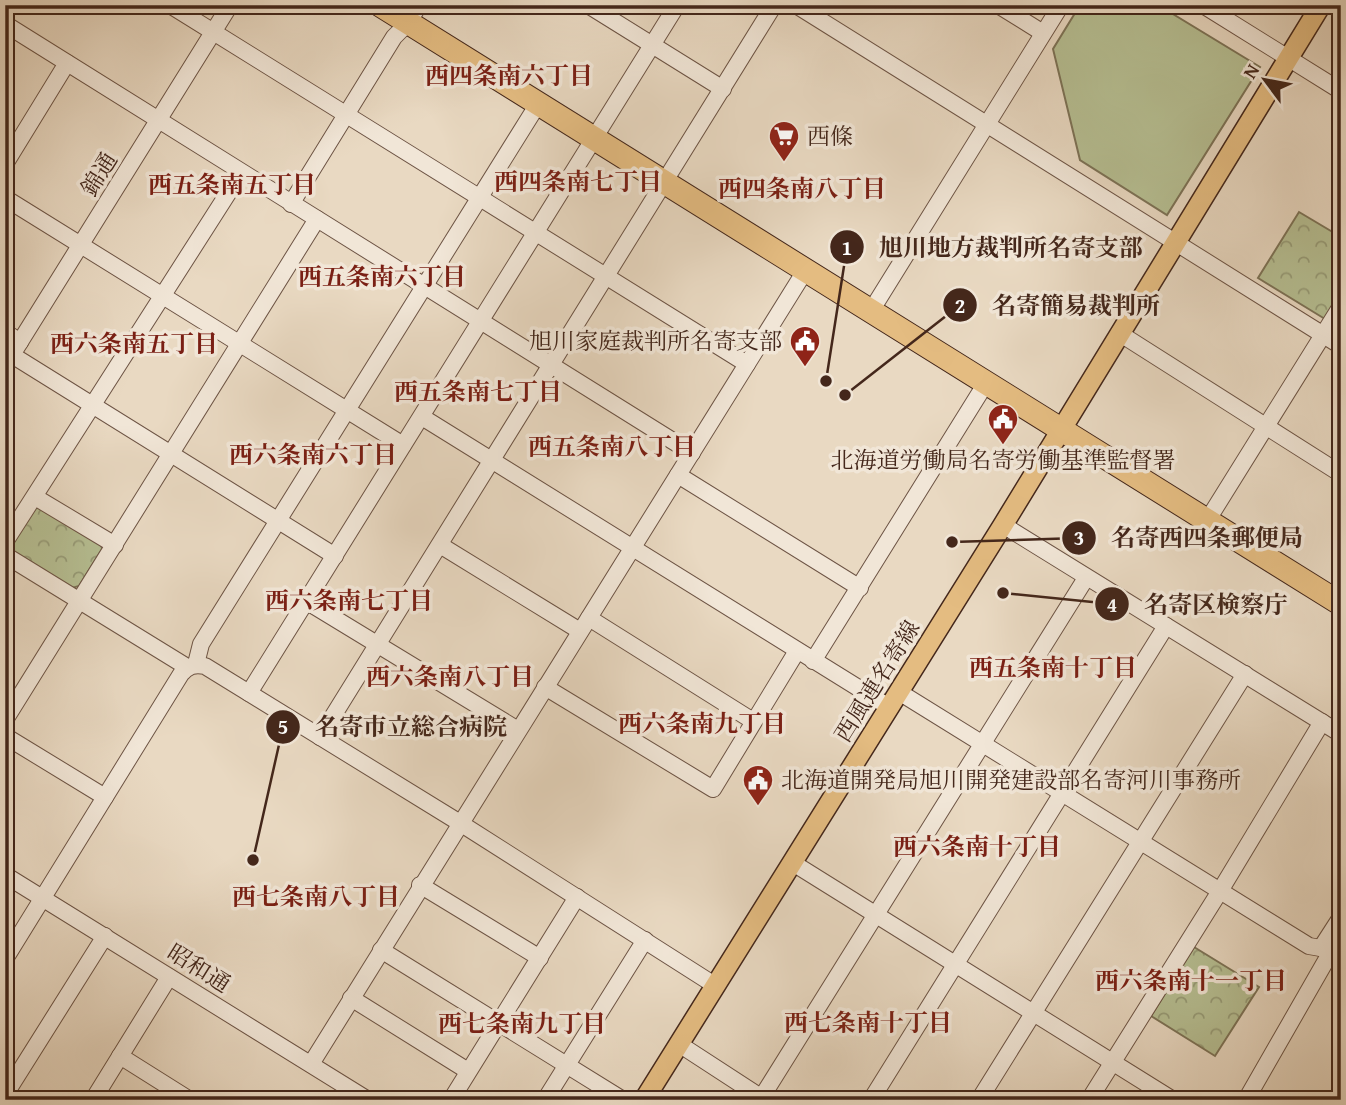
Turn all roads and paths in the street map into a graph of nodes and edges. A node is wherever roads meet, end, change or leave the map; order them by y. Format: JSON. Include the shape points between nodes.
{"nodes":[{"id":1,"x":170,"y":5,"type":"edge"},
{"id":2,"x":230,"y":5,"type":"edge"},
{"id":3,"x":380,"y":5,"type":"edge"},
{"id":4,"x":588,"y":5,"type":"edge"},
{"id":5,"x":677,"y":5,"type":"edge"},
{"id":6,"x":774,"y":5,"type":"edge"},
{"id":7,"x":796,"y":5,"type":"edge"},
{"id":8,"x":998,"y":5,"type":"edge"},
{"id":9,"x":1061,"y":5,"type":"edge"},
{"id":10,"x":1203,"y":5,"type":"edge"},
{"id":11,"x":1321,"y":5,"type":"edge"},
{"id":12,"x":413,"y":14,"type":"edge"},
{"id":13,"x":5,"y":24,"type":"edge"},
{"id":14,"x":214,"y":33,"type":"junction"},
{"id":15,"x":1043,"y":33,"type":"junction"},
{"id":16,"x":652,"y":46,"type":"junction"},
{"id":17,"x":1289,"y":59,"type":"junction"},
{"id":18,"x":67,"y":63,"type":"junction"},
{"id":19,"x":723,"y":89,"type":"junction"},
{"id":20,"x":1341,"y":91,"type":"edge"},
{"id":21,"x":538,"y":104,"type":"junction"},
{"id":22,"x":345,"y":115,"type":"junction"},
{"id":23,"x":158,"y":121,"type":"junction"},
{"id":24,"x":986,"y":125,"type":"junction"},
{"id":25,"x":595,"y":138,"type":"junction"},
{"id":26,"x":5,"y":164,"type":"edge"},
{"id":27,"x":241,"y":173,"type":"junction"},
{"id":28,"x":665,"y":182,"type":"junction"},
{"id":29,"x":479,"y":197,"type":"junction"},
{"id":30,"x":5,"y":198,"type":"edge"},
{"id":31,"x":291,"y":204,"type":"junction"},
{"id":32,"x":317,"y":219,"type":"junction"},
{"id":33,"x":536,"y":233,"type":"junction"},
{"id":34,"x":1175,"y":242,"type":"junction"},
{"id":35,"x":81,"y":246,"type":"junction"},
{"id":36,"x":805,"y":271,"type":"junction"},
{"id":37,"x":606,"y":276,"type":"junction"},
{"id":38,"x":424,"y":285,"type":"junction"},
{"id":39,"x":162,"y":296,"type":"junction"},
{"id":40,"x":1341,"y":306,"type":"edge"},
{"id":41,"x":871,"y":311,"type":"junction"},
{"id":42,"x":481,"y":321,"type":"junction"},
{"id":43,"x":5,"y":332,"type":"edge"},
{"id":44,"x":1119,"y":333,"type":"junction"},
{"id":45,"x":1323,"y":335,"type":"junction"},
{"id":46,"x":240,"y":345,"type":"junction"},
{"id":47,"x":1341,"y":346,"type":"edge"},
{"id":48,"x":11,"y":351,"type":"edge"},
{"id":49,"x":552,"y":364,"type":"junction"},
{"id":50,"x":747,"y":364,"type":"junction"},
{"id":51,"x":986,"y":383,"type":"junction"},
{"id":52,"x":93,"y":405,"type":"junction"},
{"id":53,"x":346,"y":410,"type":"junction"},
{"id":54,"x":422,"y":417,"type":"junction"},
{"id":55,"x":1266,"y":427,"type":"junction"},
{"id":56,"x":1061,"y":429,"type":"junction"},
{"id":57,"x":404,"y":445,"type":"junction"},
{"id":58,"x":692,"y":453,"type":"junction"},
{"id":59,"x":172,"y":455,"type":"junction"},
{"id":60,"x":492,"y":460,"type":"junction"},
{"id":61,"x":1341,"y":474,"type":"edge"},
{"id":62,"x":678,"y":475,"type":"junction"},
{"id":63,"x":35,"y":497,"type":"junction"},
{"id":64,"x":278,"y":521,"type":"junction"},
{"id":65,"x":1207,"y":522,"type":"junction"},
{"id":66,"x":1003,"y":525,"type":"junction"},
{"id":67,"x":5,"y":542,"type":"edge"},
{"id":68,"x":115,"y":545,"type":"junction"},
{"id":69,"x":440,"y":545,"type":"junction"},
{"id":70,"x":633,"y":548,"type":"junction"},
{"id":71,"x":5,"y":555,"type":"edge"},
{"id":72,"x":335,"y":556,"type":"junction"},
{"id":73,"x":1086,"y":578,"type":"junction"},
{"id":74,"x":860,"y":588,"type":"junction"},
{"id":75,"x":1337,"y":595,"type":"edge"},
{"id":76,"x":79,"y":601,"type":"junction"},
{"id":77,"x":306,"y":601,"type":"junction"},
{"id":78,"x":585,"y":625,"type":"junction"},
{"id":79,"x":1166,"y":626,"type":"junction"},
{"id":80,"x":377,"y":644,"type":"junction"},
{"id":81,"x":797,"y":651,"type":"junction"},
{"id":82,"x":814,"y":661,"type":"junction"},
{"id":83,"x":192,"y":666,"type":"junction"},
{"id":84,"x":1245,"y":674,"type":"junction"},
{"id":85,"x":545,"y":687,"type":"junction"},
{"id":86,"x":249,"y":693,"type":"junction"},
{"id":87,"x":894,"y":699,"type":"junction"},
{"id":88,"x":5,"y":720,"type":"edge"},
{"id":89,"x":753,"y":721,"type":"junction"},
{"id":90,"x":1322,"y":722,"type":"junction"},
{"id":91,"x":518,"y":730,"type":"junction"},
{"id":92,"x":1341,"y":734,"type":"edge"},
{"id":93,"x":5,"y":736,"type":"edge"},
{"id":94,"x":320,"y":737,"type":"junction"},
{"id":95,"x":983,"y":744,"type":"junction"},
{"id":96,"x":1061,"y":792,"type":"junction"},
{"id":97,"x":105,"y":797,"type":"junction"},
{"id":98,"x":460,"y":823,"type":"junction"},
{"id":99,"x":1142,"y":842,"type":"junction"},
{"id":100,"x":793,"y":863,"type":"junction"},
{"id":101,"x":5,"y":875,"type":"edge"},
{"id":102,"x":421,"y":885,"type":"junction"},
{"id":103,"x":1220,"y":891,"type":"junction"},
{"id":104,"x":577,"y":897,"type":"junction"},
{"id":105,"x":44,"y":899,"type":"junction"},
{"id":106,"x":877,"y":915,"type":"junction"},
{"id":107,"x":1341,"y":917,"type":"edge"},
{"id":108,"x":105,"y":936,"type":"junction"},
{"id":109,"x":645,"y":940,"type":"junction"},
{"id":110,"x":381,"y":950,"type":"junction"},
{"id":111,"x":1331,"y":951,"type":"edge"},
{"id":112,"x":540,"y":958,"type":"junction"},
{"id":113,"x":5,"y":959,"type":"edge"},
{"id":114,"x":956,"y":964,"type":"junction"},
{"id":115,"x":169,"y":976,"type":"junction"},
{"id":116,"x":716,"y":986,"type":"junction"},
{"id":117,"x":351,"y":998,"type":"junction"},
{"id":118,"x":1033,"y":1014,"type":"junction"},
{"id":119,"x":499,"y":1022,"type":"junction"},
{"id":120,"x":679,"y":1044,"type":"junction"},
{"id":121,"x":120,"y":1056,"type":"junction"},
{"id":122,"x":1112,"y":1062,"type":"junction"},
{"id":123,"x":311,"y":1064,"type":"junction"},
{"id":124,"x":567,"y":1065,"type":"junction"},
{"id":125,"x":468,"y":1071,"type":"junction"},
{"id":126,"x":5,"y":1095,"type":"edge"},
{"id":127,"x":366,"y":1099,"type":"edge"},
{"id":128,"x":763,"y":1099,"type":"edge"},
{"id":129,"x":93,"y":1100,"type":"edge"},
{"id":130,"x":190,"y":1100,"type":"edge"},
{"id":131,"x":451,"y":1100,"type":"edge"},
{"id":132,"x":545,"y":1100,"type":"edge"},
{"id":133,"x":623,"y":1100,"type":"edge"},
{"id":134,"x":644,"y":1100,"type":"edge"},
{"id":135,"x":872,"y":1100,"type":"edge"},
{"id":136,"x":979,"y":1100,"type":"edge"},
{"id":137,"x":1089,"y":1100,"type":"edge"},
{"id":138,"x":1173,"y":1100,"type":"edge"},
{"id":139,"x":1246,"y":1100,"type":"edge"}],
"edges":[{"from":1,"to":14,"type":"street"},
{"from":2,"to":14,"type":"street","name":"錦通"},
{"from":3,"to":12,"type":"highway"},
{"from":4,"to":16,"type":"street"},
{"from":5,"to":16,"type":"street"},
{"from":6,"to":19,"type":"street"},
{"from":7,"to":24,"type":"street"},
{"from":8,"to":15,"type":"street"},
{"from":9,"to":15,"type":"street"},
{"from":10,"to":17,"type":"street"},
{"from":11,"to":17,"type":"main road","name":"西風連名寄線"},
{"from":12,"to":21,"type":"highway"},
{"from":12,"to":22,"type":"street"},
{"from":13,"to":18,"type":"street"},
{"from":14,"to":22,"type":"street"},
{"from":14,"to":23,"type":"street","name":"錦通"},
{"from":15,"to":24,"type":"street"},
{"from":16,"to":19,"type":"street"},
{"from":16,"to":25,"type":"street"},
{"from":17,"to":20,"type":"street"},
{"from":17,"to":34,"type":"main road","name":"西風連名寄線"},
{"from":18,"to":23,"type":"street"},
{"from":18,"to":26,"type":"street"},
{"from":19,"to":28,"type":"street"},
{"from":21,"to":25,"type":"highway"},
{"from":21,"to":29,"type":"street"},
{"from":22,"to":29,"type":"street"},
{"from":22,"to":31,"type":"street"},
{"from":23,"to":27,"type":"street"},
{"from":23,"to":35,"type":"street","name":"錦通"},
{"from":24,"to":34,"type":"street"},
{"from":24,"to":41,"type":"street"},
{"from":25,"to":28,"type":"highway"},
{"from":25,"to":33,"type":"street"},
{"from":27,"to":31,"type":"street"},
{"from":27,"to":39,"type":"street"},
{"from":28,"to":36,"type":"highway"},
{"from":28,"to":37,"type":"street"},
{"from":29,"to":33,"type":"street"},
{"from":29,"to":38,"type":"street"},
{"from":30,"to":35,"type":"street"},
{"from":31,"to":32,"type":"street"},
{"from":32,"to":38,"type":"street"},
{"from":32,"to":46,"type":"street"},
{"from":33,"to":37,"type":"street"},
{"from":33,"to":42,"type":"street"},
{"from":34,"to":44,"type":"main road","name":"西風連名寄線"},
{"from":34,"to":45,"type":"street"},
{"from":35,"to":39,"type":"street"},
{"from":35,"to":48,"type":"street","name":"錦通"},
{"from":36,"to":41,"type":"highway"},
{"from":36,"to":50,"type":"street"},
{"from":37,"to":49,"type":"street"},
{"from":37,"to":50,"type":"street"},
{"from":38,"to":42,"type":"street"},
{"from":38,"to":53,"type":"street"},
{"from":39,"to":46,"type":"street"},
{"from":39,"to":52,"type":"street"},
{"from":40,"to":45,"type":"street"},
{"from":41,"to":51,"type":"highway"},
{"from":42,"to":49,"type":"street"},
{"from":42,"to":54,"type":"street"},
{"from":43,"to":48,"type":"street"},
{"from":44,"to":55,"type":"street"},
{"from":44,"to":56,"type":"main road","name":"西風連名寄線"},
{"from":45,"to":47,"type":"street"},
{"from":45,"to":55,"type":"street"},
{"from":46,"to":53,"type":"street"},
{"from":46,"to":59,"type":"street"},
{"from":48,"to":52,"type":"street"},
{"from":49,"to":58,"type":"street"},
{"from":49,"to":60,"type":"street"},
{"from":50,"to":58,"type":"street"},
{"from":51,"to":56,"type":"highway"},
{"from":51,"to":74,"type":"street"},
{"from":52,"to":59,"type":"street"},
{"from":52,"to":63,"type":"street"},
{"from":53,"to":57,"type":"street"},
{"from":53,"to":64,"type":"street"},
{"from":54,"to":57,"type":"street"},
{"from":54,"to":60,"type":"street"},
{"from":55,"to":61,"type":"street"},
{"from":55,"to":65,"type":"street"},
{"from":56,"to":65,"type":"highway"},
{"from":56,"to":66,"type":"main road","name":"西風連名寄線"},
{"from":57,"to":72,"type":"street"},
{"from":58,"to":62,"type":"street"},
{"from":59,"to":64,"type":"street"},
{"from":59,"to":68,"type":"street"},
{"from":60,"to":69,"type":"street"},
{"from":60,"to":70,"type":"street"},
{"from":62,"to":70,"type":"street"},
{"from":62,"to":74,"type":"street"},
{"from":63,"to":67,"type":"street"},
{"from":63,"to":68,"type":"street"},
{"from":64,"to":72,"type":"street"},
{"from":64,"to":83,"type":"street"},
{"from":65,"to":75,"type":"highway"},
{"from":66,"to":73,"type":"street"},
{"from":66,"to":87,"type":"main road","name":"西風連名寄線"},
{"from":68,"to":76,"type":"street"},
{"from":69,"to":78,"type":"street"},
{"from":69,"to":80,"type":"street"},
{"from":70,"to":78,"type":"street"},
{"from":70,"to":81,"type":"street"},
{"from":71,"to":76,"type":"street"},
{"from":72,"to":77,"type":"street"},
{"from":73,"to":79,"type":"street"},
{"from":73,"to":95,"type":"street"},
{"from":74,"to":82,"type":"street"},
{"from":76,"to":83,"type":"street"},
{"from":76,"to":88,"type":"street"},
{"from":77,"to":80,"type":"street"},
{"from":77,"to":86,"type":"street"},
{"from":78,"to":85,"type":"street"},
{"from":78,"to":89,"type":"street"},
{"from":79,"to":84,"type":"street"},
{"from":79,"to":96,"type":"street"},
{"from":80,"to":91,"type":"street"},
{"from":80,"to":94,"type":"street"},
{"from":81,"to":82,"type":"street"},
{"from":81,"to":89,"type":"street"},
{"from":82,"to":87,"type":"street"},
{"from":83,"to":86,"type":"street","via":[[205,666]]},
{"from":83,"to":97,"type":"street"},
{"from":84,"to":90,"type":"street"},
{"from":84,"to":99,"type":"street"},
{"from":85,"to":89,"type":"street","via":[[713,789]]},
{"from":85,"to":91,"type":"street"},
{"from":86,"to":94,"type":"street"},
{"from":87,"to":95,"type":"street"},
{"from":87,"to":100,"type":"main road","name":"西風連名寄線"},
{"from":90,"to":92,"type":"street"},
{"from":90,"to":103,"type":"street"},
{"from":91,"to":98,"type":"street"},
{"from":93,"to":97,"type":"street"},
{"from":94,"to":98,"type":"street"},
{"from":95,"to":96,"type":"street"},
{"from":95,"to":106,"type":"street"},
{"from":96,"to":99,"type":"street"},
{"from":96,"to":114,"type":"street"},
{"from":97,"to":105,"type":"street"},
{"from":98,"to":102,"type":"street"},
{"from":98,"to":104,"type":"street"},
{"from":99,"to":103,"type":"street"},
{"from":99,"to":118,"type":"street"},
{"from":100,"to":106,"type":"street"},
{"from":100,"to":116,"type":"main road","name":"西風連名寄線"},
{"from":101,"to":105,"type":"street","name":"昭和通"},
{"from":102,"to":110,"type":"street"},
{"from":102,"to":112,"type":"street"},
{"from":103,"to":111,"type":"street","via":[[1309,946]]},
{"from":103,"to":122,"type":"street"},
{"from":104,"to":109,"type":"street"},
{"from":104,"to":112,"type":"street"},
{"from":105,"to":108,"type":"street","name":"昭和通"},
{"from":105,"to":113,"type":"street"},
{"from":106,"to":114,"type":"street"},
{"from":106,"to":128,"type":"street"},
{"from":107,"to":111,"type":"street"},
{"from":108,"to":115,"type":"street","name":"昭和通"},
{"from":108,"to":126,"type":"street"},
{"from":109,"to":116,"type":"street"},
{"from":109,"to":124,"type":"street"},
{"from":110,"to":117,"type":"street"},
{"from":110,"to":119,"type":"street"},
{"from":111,"to":139,"type":"street"},
{"from":112,"to":119,"type":"street"},
{"from":114,"to":118,"type":"street"},
{"from":114,"to":135,"type":"street"},
{"from":115,"to":121,"type":"street"},
{"from":115,"to":123,"type":"street","name":"昭和通"},
{"from":116,"to":120,"type":"main road","name":"西風連名寄線"},
{"from":117,"to":123,"type":"street"},
{"from":117,"to":125,"type":"street"},
{"from":118,"to":122,"type":"street"},
{"from":118,"to":136,"type":"street"},
{"from":119,"to":124,"type":"street"},
{"from":119,"to":125,"type":"street"},
{"from":120,"to":128,"type":"street"},
{"from":120,"to":134,"type":"main road","name":"西風連名寄線"},
{"from":121,"to":129,"type":"street"},
{"from":121,"to":130,"type":"street"},
{"from":122,"to":137,"type":"street"},
{"from":122,"to":138,"type":"street"},
{"from":123,"to":127,"type":"street","name":"昭和通"},
{"from":124,"to":132,"type":"street"},
{"from":124,"to":133,"type":"street"},
{"from":125,"to":131,"type":"street"}]}
